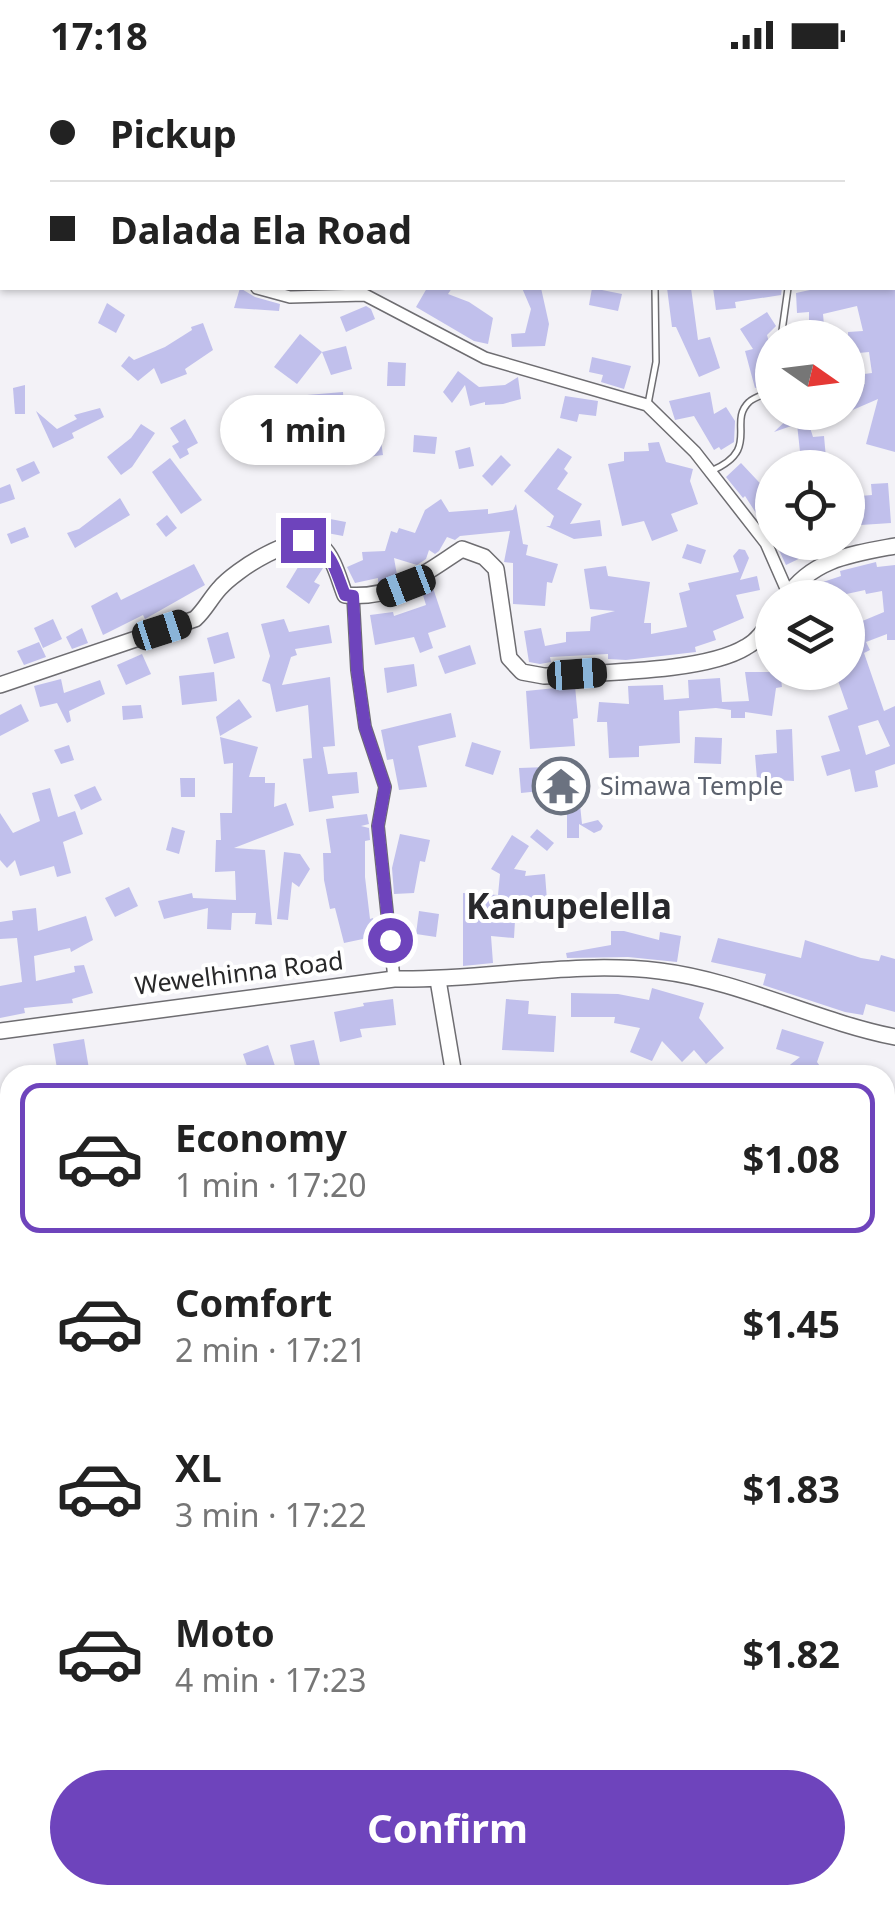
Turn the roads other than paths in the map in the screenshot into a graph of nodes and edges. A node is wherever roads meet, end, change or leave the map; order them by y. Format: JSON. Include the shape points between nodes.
{"nodes":[{"id":1,"x":264,"y":290,"type":"edge"},
{"id":2,"x":655,"y":290,"type":"edge"},
{"id":3,"x":788,"y":290,"type":"edge"},
{"id":4,"x":365,"y":291,"type":"edge"},
{"id":5,"x":784,"y":320,"type":"edge"},
{"id":6,"x":755,"y":399,"type":"edge"},
{"id":7,"x":648,"y":405,"type":"junction"},
{"id":8,"x":711,"y":471,"type":"junction"},
{"id":9,"x":895,"y":546,"type":"edge"},
{"id":10,"x":781,"y":580,"type":"edge"},
{"id":11,"x":799,"y":580,"type":"edge"},
{"id":12,"x":353,"y":596,"type":"junction"},
{"id":13,"x":755,"y":640,"type":"edge"},
{"id":14,"x":0,"y":685,"type":"edge"},
{"id":15,"x":394,"y":978,"type":"junction"},
{"id":16,"x":438,"y":980,"type":"junction"},
{"id":17,"x":0,"y":1031,"type":"edge"},
{"id":18,"x":895,"y":1036,"type":"edge"},
{"id":19,"x":452,"y":1065,"type":"edge"}],
"edges":[{"from":1,"to":4,"type":"street","via":[[290,298]]},
{"from":2,"to":7,"type":"lane","via":[[656,362]]},
{"from":3,"to":5,"type":"lane"},
{"from":4,"to":7,"type":"street","via":[[485,358]]},
{"from":6,"to":8,"type":"lane","via":[[744,411],[738,453]]},
{"from":7,"to":8,"type":"street"},
{"from":8,"to":10,"type":"street","via":[[766,544]]},
{"from":9,"to":11,"type":"street","via":[[838,556]]},
{"from":12,"to":13,"type":"street","via":[[406,586],[462,550],[484,557],[496,569],[510,658],[522,672],[544,676],[707,663]]},
{"from":12,"to":14,"type":"street","via":[[345,595],[320,545],[303,540],[276,548],[219,589],[194,619]]},
{"from":12,"to":15,"type":"street","via":[[365,727],[385,787],[378,826]]},
{"from":15,"to":16,"type":"street","name":"Wewelhinna Road"},
{"from":15,"to":17,"type":"street","name":"Wewelhinna Road"},
{"from":16,"to":18,"type":"street","name":"Wewelhinna Road","via":[[603,967],[664,971]]},
{"from":16,"to":19,"type":"street"}]}
